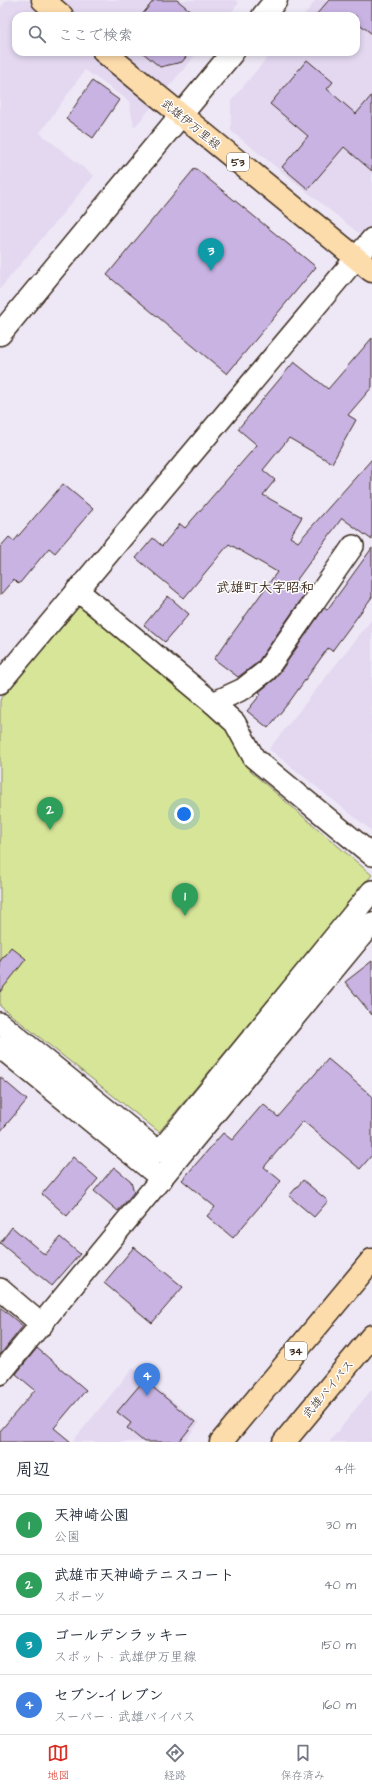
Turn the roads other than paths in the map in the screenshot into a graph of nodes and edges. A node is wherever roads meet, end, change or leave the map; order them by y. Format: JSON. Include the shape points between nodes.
{"nodes":[{"id":1,"x":43,"y":0,"type":"edge"},
{"id":2,"x":276,"y":0,"type":"edge"},
{"id":3,"x":57,"y":12,"type":"edge"},
{"id":4,"x":266,"y":12,"type":"edge"},
{"id":5,"x":109,"y":56,"type":"edge"},
{"id":6,"x":231,"y":56,"type":"edge"},
{"id":7,"x":181,"y":117,"type":"junction"},
{"id":8,"x":372,"y":239,"type":"edge"},
{"id":9,"x":364,"y":265,"type":"edge"},
{"id":10,"x":0,"y":334,"type":"edge"},
{"id":11,"x":353,"y":546,"type":"dead end"},
{"id":12,"x":77,"y":590,"type":"junction"},
{"id":13,"x":0,"y":683,"type":"edge"},
{"id":14,"x":213,"y":703,"type":"junction"},
{"id":15,"x":372,"y":855,"type":"edge"},
{"id":16,"x":372,"y":891,"type":"edge"},
{"id":17,"x":372,"y":923,"type":"edge"},
{"id":18,"x":0,"y":1023,"type":"edge"},
{"id":19,"x":0,"y":1047,"type":"edge"},
{"id":20,"x":162,"y":1179,"type":"junction"},
{"id":21,"x":372,"y":1260,"type":"edge"},
{"id":22,"x":0,"y":1289,"type":"edge"},
{"id":23,"x":42,"y":1325,"type":"junction"},
{"id":24,"x":372,"y":1336,"type":"edge"},
{"id":25,"x":0,"y":1374,"type":"edge"},
{"id":26,"x":221,"y":1442,"type":"edge"},
{"id":27,"x":284,"y":1442,"type":"edge"}],
"edges":[{"from":1,"to":3,"type":"main road"},
{"from":2,"to":4,"type":"street"},
{"from":5,"to":7,"type":"main road","name":"武雄伊万里線","number":"53"},
{"from":6,"to":7,"type":"street"},
{"from":7,"to":9,"type":"main road","name":"武雄伊万里線","number":"53"},
{"from":7,"to":10,"type":"street"},
{"from":8,"to":9,"type":"street"},
{"from":9,"to":12,"type":"street"},
{"from":11,"to":14,"type":"street","via":[[266,671],[243,689]]},
{"from":12,"to":13,"type":"street"},
{"from":12,"to":14,"type":"street"},
{"from":14,"to":15,"type":"street","via":[[235,723],[254,758]]},
{"from":16,"to":18,"type":"street","via":[[159,1152]]},
{"from":17,"to":20,"type":"street"},
{"from":19,"to":20,"type":"street"},
{"from":20,"to":23,"type":"street"},
{"from":21,"to":26,"type":"main road","number":"34"},
{"from":22,"to":23,"type":"street"},
{"from":23,"to":25,"type":"street"},
{"from":24,"to":27,"type":"main road","name":"武雄バイパス"}]}
